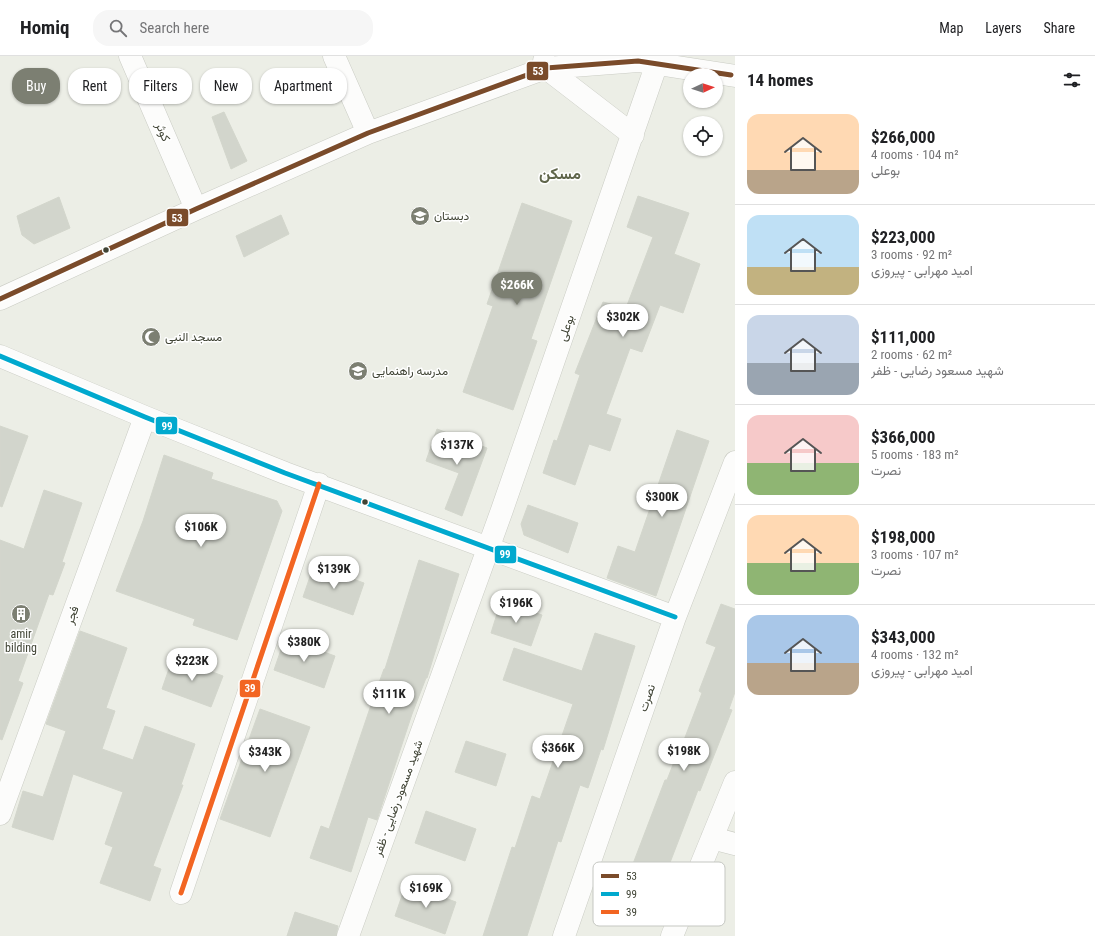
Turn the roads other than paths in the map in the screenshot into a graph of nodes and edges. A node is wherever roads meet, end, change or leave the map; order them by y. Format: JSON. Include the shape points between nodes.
{"nodes":[{"id":1,"x":130,"y":56,"type":"edge"},
{"id":2,"x":334,"y":56,"type":"edge"},
{"id":3,"x":645,"y":60,"type":"edge"},
{"id":4,"x":544,"y":62,"type":"edge"},
{"id":5,"x":735,"y":76,"type":"edge"},
{"id":6,"x":368,"y":133,"type":"junction"},
{"id":7,"x":633,"y":135,"type":"junction"},
{"id":8,"x":196,"y":209,"type":"junction"},
{"id":9,"x":0,"y":299,"type":"edge"},
{"id":10,"x":0,"y":356,"type":"edge"},
{"id":11,"x":145,"y":417,"type":"junction"},
{"id":12,"x":735,"y":462,"type":"edge"},
{"id":13,"x":319,"y":484,"type":"junction"},
{"id":14,"x":489,"y":548,"type":"junction"},
{"id":15,"x":675,"y":617,"type":"junction"},
{"id":16,"x":735,"y":782,"type":"edge"},
{"id":17,"x":0,"y":814,"type":"edge"},
{"id":18,"x":712,"y":838,"type":"junction"},
{"id":19,"x":735,"y":844,"type":"edge"},
{"id":20,"x":702,"y":862,"type":"edge"},
{"id":21,"x":181,"y":893,"type":"dead end"},
{"id":22,"x":676,"y":926,"type":"edge"},
{"id":23,"x":348,"y":936,"type":"edge"},
{"id":24,"x":564,"y":936,"type":"edge"},
{"id":25,"x":672,"y":936,"type":"edge"}],
"edges":[{"from":1,"to":8,"type":"street","name":"کوثر"},
{"from":2,"to":6,"type":"street"},
{"from":3,"to":4,"type":"street"},
{"from":3,"to":5,"type":"street"},
{"from":3,"to":7,"type":"street","name":"بوعلی"},
{"from":4,"to":6,"type":"street"},
{"from":4,"to":7,"type":"street"},
{"from":6,"to":8,"type":"street"},
{"from":7,"to":14,"type":"street","name":"بوعلی"},
{"from":8,"to":9,"type":"street"},
{"from":10,"to":11,"type":"street"},
{"from":11,"to":13,"type":"street"},
{"from":11,"to":17,"type":"street","name":"فجر"},
{"from":12,"to":15,"type":"street","name":"نصرت"},
{"from":13,"to":14,"type":"street"},
{"from":13,"to":21,"type":"street"},
{"from":14,"to":15,"type":"street"},
{"from":14,"to":23,"type":"street","name":"شهید مسعود رضایی - ظفر"},
{"from":15,"to":24,"type":"street","name":"نصرت"},
{"from":16,"to":18,"type":"street"},
{"from":18,"to":19,"type":"street"},
{"from":18,"to":20,"type":"street"},
{"from":22,"to":25,"type":"street"}]}
